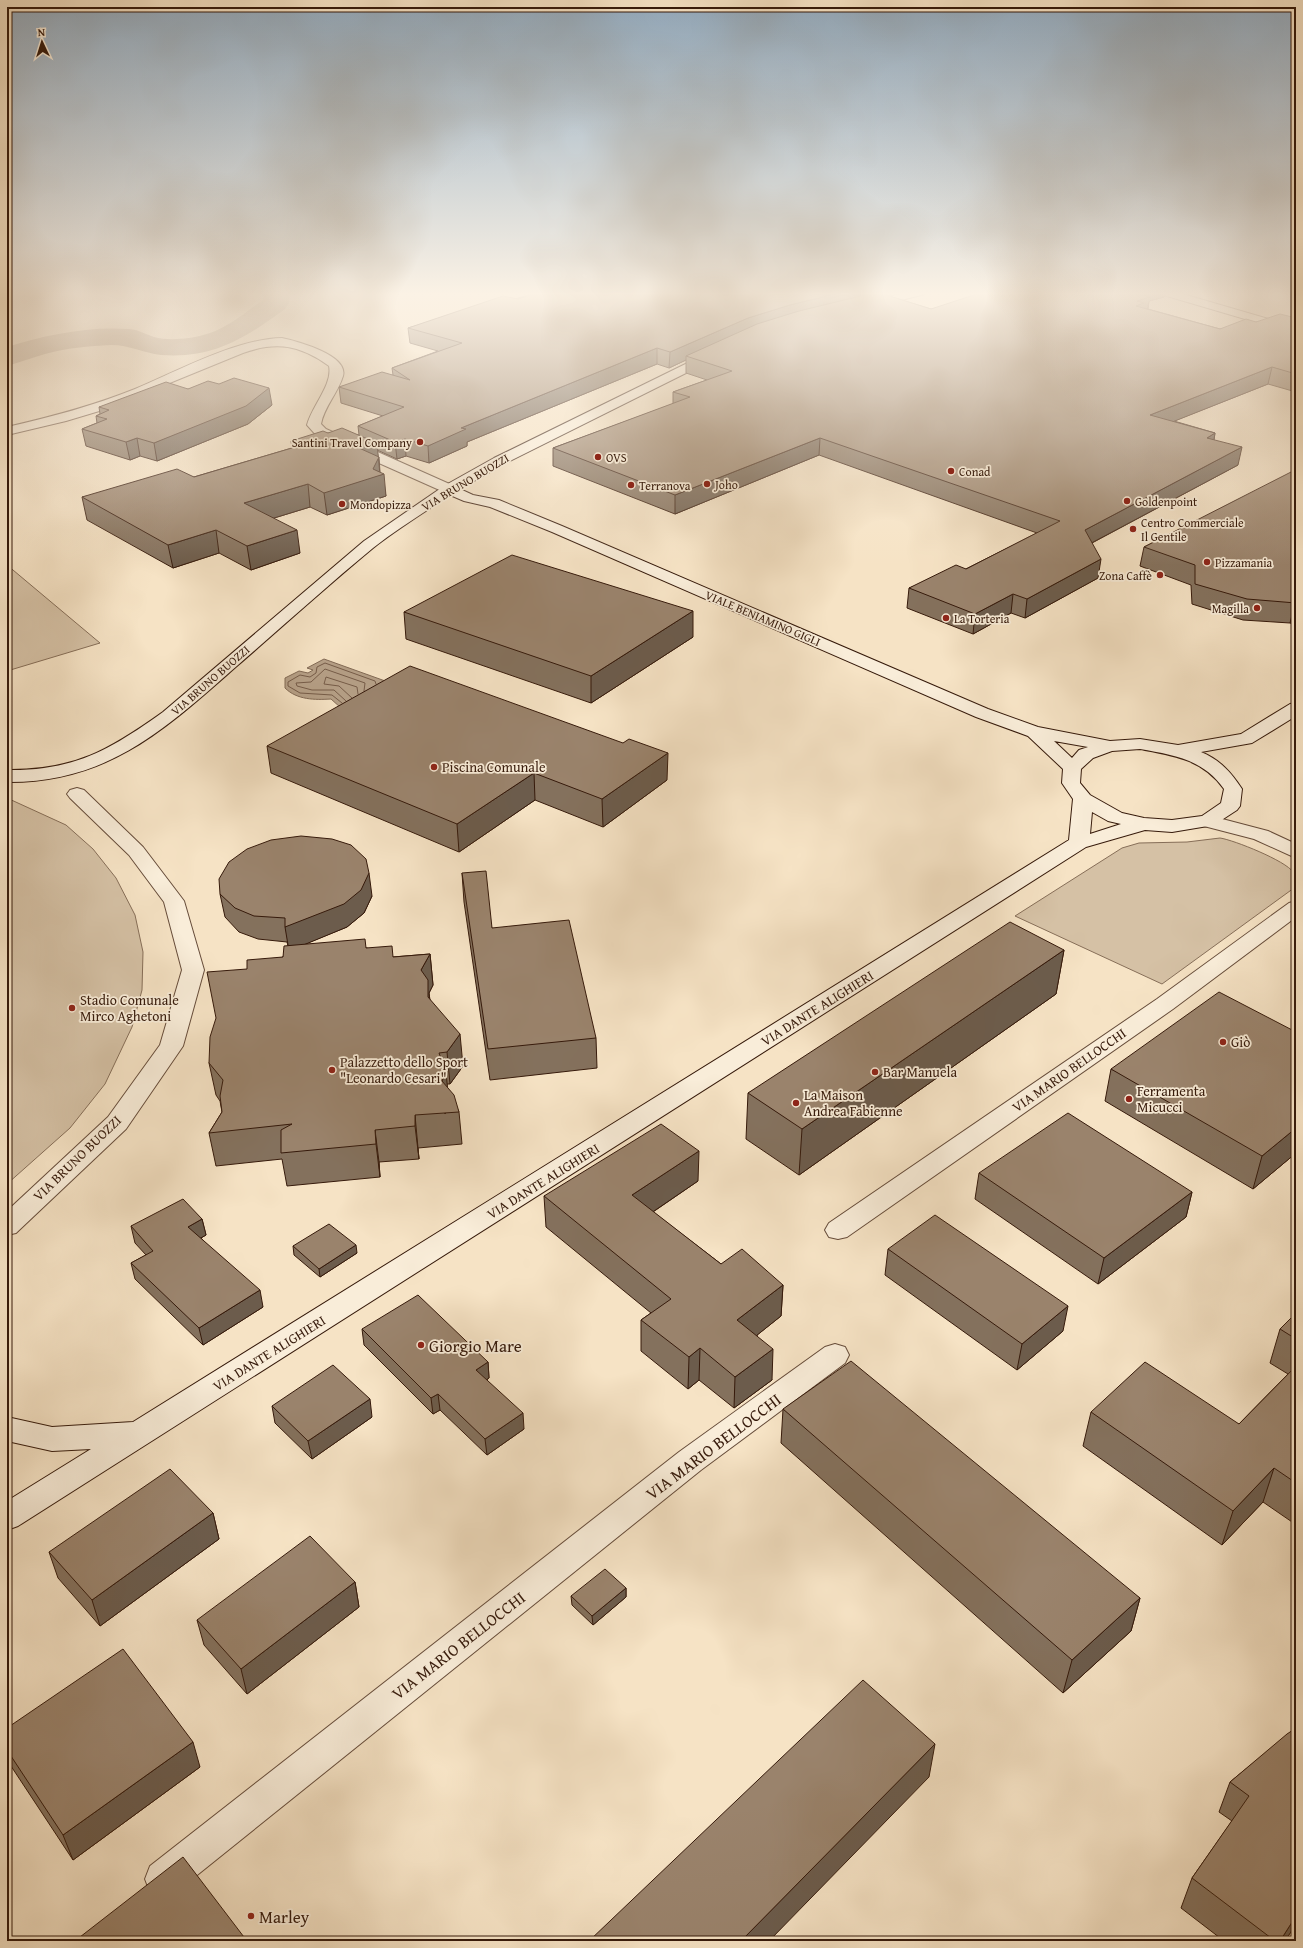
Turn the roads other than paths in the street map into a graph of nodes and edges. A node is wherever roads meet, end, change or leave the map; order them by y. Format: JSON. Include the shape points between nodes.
{"nodes":[{"id":1,"x":158,"y":383,"type":"edge"},
{"id":2,"x":333,"y":383,"type":"edge"},
{"id":3,"x":654,"y":383,"type":"edge"},
{"id":4,"x":7,"y":431,"type":"edge"},
{"id":5,"x":466,"y":479,"type":"junction"},
{"id":6,"x":449,"y":489,"type":"junction"},
{"id":7,"x":494,"y":503,"type":"junction"},
{"id":8,"x":1296,"y":708,"type":"edge"},
{"id":9,"x":1034,"y":732,"type":"junction"},
{"id":10,"x":1246,"y":739,"type":"junction"},
{"id":11,"x":1110,"y":746,"type":"junction"},
{"id":12,"x":1179,"y":750,"type":"junction"},
{"id":13,"x":1231,"y":765,"type":"junction"},
{"id":14,"x":1072,"y":768,"type":"junction"},
{"id":15,"x":7,"y":776,"type":"edge"},
{"id":16,"x":77,"y":794,"type":"dead end"},
{"id":17,"x":1083,"y":799,"type":"junction"},
{"id":18,"x":1230,"y":806,"type":"junction"},
{"id":19,"x":1207,"y":821,"type":"junction"},
{"id":20,"x":1144,"y":824,"type":"junction"},
{"id":21,"x":1261,"y":835,"type":"junction"},
{"id":22,"x":1079,"y":843,"type":"junction"},
{"id":23,"x":1296,"y":852,"type":"edge"},
{"id":24,"x":1296,"y":907,"type":"edge"},
{"id":25,"x":10,"y":1220,"type":"edge"},
{"id":26,"x":838,"y":1230,"type":"dead end"},
{"id":27,"x":834,"y":1355,"type":"dead end"},
{"id":28,"x":7,"y":1430,"type":"edge"},
{"id":29,"x":141,"y":1434,"type":"junction"},
{"id":30,"x":7,"y":1517,"type":"edge"},
{"id":31,"x":141,"y":1896,"type":"edge"}],
"edges":[{"from":1,"to":4,"type":"street","name":"VIALE BENIAMINO GIGLI","via":[[94,408]]},
{"from":2,"to":6,"type":"street","name":"VIALE BENIAMINO GIGLI","via":[[316,416],[314,425],[321,432]]},
{"from":3,"to":5,"type":"street","name":"VIA BRUNO BUOZZI"},
{"from":5,"to":6,"type":"street","name":"VIA BRUNO BUOZZI"},
{"from":5,"to":7,"type":"street","name":"VIALE BENIAMINO GIGLI","via":[[484,491]]},
{"from":6,"to":7,"type":"street","name":"VIALE BENIAMINO GIGLI","via":[[469,498]]},
{"from":6,"to":15,"type":"street","name":"VIA BRUNO BUOZZI","via":[[370,544],[170,716],[141,737],[107,757],[66,772],[24,777]]},
{"from":7,"to":9,"type":"street","name":"VIALE BENIAMINO GIGLI","via":[[982,713]]},
{"from":8,"to":10,"type":"street"},
{"from":9,"to":11,"type":"street","name":"VIALE BENIAMINO GIGLI"},
{"from":9,"to":14,"type":"street","name":"VIALE BENIAMINO GIGLI"},
{"from":10,"to":12,"type":"street"},
{"from":10,"to":13,"type":"street"},
{"from":11,"to":12,"type":"street","via":[[1140,744]]},
{"from":11,"to":14,"type":"street","via":[[1086,754]]},
{"from":12,"to":13,"type":"street"},
{"from":13,"to":18,"type":"street","via":[[1233,790]]},
{"from":14,"to":17,"type":"street","name":"VIA DANTE ALIGHIERI","via":[[1071,783]]},
{"from":16,"to":25,"type":"street","name":"VIA BRUNO BUOZZI","via":[[136,852],[174,901],[193,970],[171,1046],[117,1123]]},
{"from":17,"to":20,"type":"street","name":"VIA DANTE ALIGHIERI","via":[[1115,817]]},
{"from":17,"to":22,"type":"street"},
{"from":18,"to":19,"type":"street","name":"VIA DANTE ALIGHIERI"},
{"from":18,"to":21,"type":"street"},
{"from":19,"to":20,"type":"street","name":"VIA DANTE ALIGHIERI","via":[[1172,826]]},
{"from":19,"to":21,"type":"street"},
{"from":20,"to":22,"type":"street","name":"VIA DANTE ALIGHIERI"},
{"from":21,"to":23,"type":"street"},
{"from":22,"to":29,"type":"street","name":"VIA DANTE ALIGHIERI"},
{"from":24,"to":26,"type":"street","name":"VIA MARIO BELLOCCHI","via":[[1165,1004]]},
{"from":27,"to":31,"type":"street","name":"VIA MARIO BELLOCCHI","via":[[690,1461]]},
{"from":28,"to":29,"type":"street","via":[[52,1439]]},
{"from":29,"to":30,"type":"street","name":"VIA DANTE ALIGHIERI"}]}
